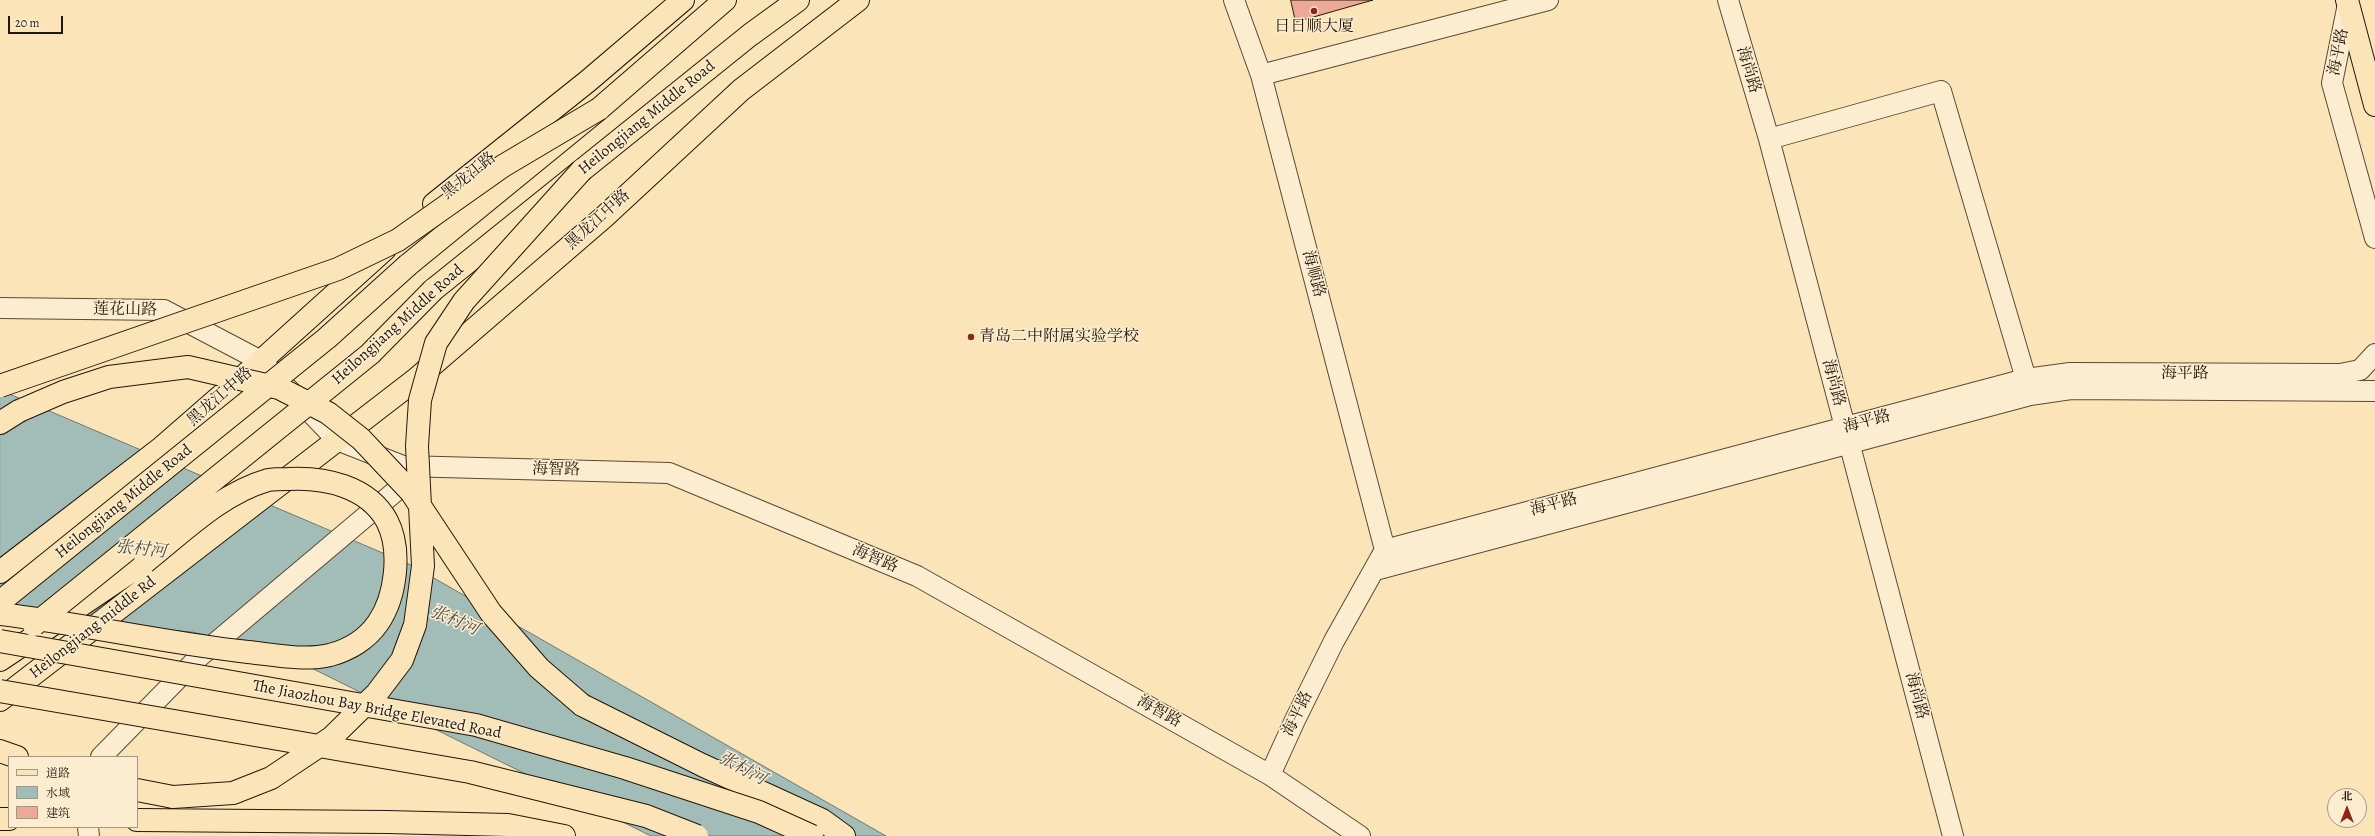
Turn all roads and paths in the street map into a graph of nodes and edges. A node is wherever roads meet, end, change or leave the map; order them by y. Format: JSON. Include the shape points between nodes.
{"nodes":[{"id":1,"x":684,"y":0,"type":"edge"},
{"id":2,"x":725,"y":0,"type":"edge"},
{"id":3,"x":798,"y":0,"type":"edge"},
{"id":4,"x":858,"y":0,"type":"edge"},
{"id":5,"x":1234,"y":0,"type":"edge"},
{"id":6,"x":1548,"y":0,"type":"edge"},
{"id":7,"x":1728,"y":0,"type":"edge"},
{"id":8,"x":2348,"y":2,"type":"edge"},
{"id":9,"x":1261,"y":75,"type":"junction"},
{"id":10,"x":2375,"y":105,"type":"edge"},
{"id":11,"x":599,"y":109,"type":"junction"},
{"id":12,"x":1769,"y":139,"type":"junction"},
{"id":13,"x":582,"y":170,"type":"junction"},
{"id":14,"x":2375,"y":238,"type":"edge"},
{"id":15,"x":0,"y":308,"type":"edge"},
{"id":16,"x":2375,"y":354,"type":"edge"},
{"id":17,"x":261,"y":361,"type":"junction"},
{"id":18,"x":2026,"y":379,"type":"junction"},
{"id":19,"x":0,"y":386,"type":"edge"},
{"id":20,"x":2375,"y":391,"type":"edge"},
{"id":21,"x":0,"y":423,"type":"edge"},
{"id":22,"x":1847,"y":436,"type":"junction"},
{"id":23,"x":337,"y":440,"type":"junction"},
{"id":24,"x":425,"y":467,"type":"junction"},
{"id":25,"x":1385,"y":550,"type":"junction"},
{"id":26,"x":1375,"y":570,"type":"junction"},
{"id":27,"x":0,"y":572,"type":"edge"},
{"id":28,"x":0,"y":602,"type":"edge"},
{"id":29,"x":0,"y":614,"type":"edge"},
{"id":30,"x":0,"y":641,"type":"edge"},
{"id":31,"x":0,"y":652,"type":"edge"},
{"id":32,"x":0,"y":660,"type":"edge"},
{"id":33,"x":0,"y":690,"type":"edge"},
{"id":34,"x":0,"y":700,"type":"edge"},
{"id":35,"x":0,"y":751,"type":"edge"},
{"id":36,"x":14,"y":756,"type":"edge"},
{"id":37,"x":101,"y":756,"type":"edge"},
{"id":38,"x":1270,"y":775,"type":"junction"},
{"id":39,"x":138,"y":790,"type":"edge"},
{"id":40,"x":138,"y":820,"type":"edge"},
{"id":41,"x":564,"y":836,"type":"edge"},
{"id":42,"x":697,"y":836,"type":"edge"},
{"id":43,"x":812,"y":836,"type":"edge"},
{"id":44,"x":844,"y":836,"type":"edge"},
{"id":45,"x":1360,"y":836,"type":"edge"},
{"id":46,"x":1953,"y":836,"type":"edge"}],
"edges":[{"from":1,"to":17,"type":"main road","name":"黑龙江路","via":[[588,82],[445,195]]},
{"from":2,"to":11,"type":"main road","name":"Heilongjiang Middle Road"},
{"from":3,"to":13,"type":"main road","name":"Heilongjiang Middle Road","via":[[750,35]]},
{"from":4,"to":23,"type":"main road","name":"黑龙江中路","via":[[741,90],[604,216],[415,380]]},
{"from":5,"to":9,"type":"street","name":"海顺路"},
{"from":6,"to":9,"type":"street"},
{"from":7,"to":12,"type":"street","name":"海尚路"},
{"from":8,"to":10,"type":"main road"},
{"from":8,"to":14,"type":"street","name":"海平路","via":[[2332,83]]},
{"from":9,"to":25,"type":"street","name":"海顺路"},
{"from":11,"to":19,"type":"main road","bridge":true,"via":[[503,166],[398,240],[338,269]]},
{"from":11,"to":28,"type":"main road","name":"Heilongjiang Middle Road","bridge":true,"via":[[408,265],[327,338]]},
{"from":12,"to":18,"type":"street","via":[[1942,91]]},
{"from":12,"to":22,"type":"street","name":"海尚路"},
{"from":13,"to":31,"type":"main road","name":"Heilongjiang Middle Road","bridge":true,"via":[[433,290],[370,354]]},
{"from":13,"to":39,"type":"main road","bridge":true,"via":[[464,301],[436,343],[420,400],[417,446],[423,566],[415,625],[402,660],[377,693],[331,738],[271,778],[233,793],[173,797]]},
{"from":15,"to":17,"type":"street","name":"莲花山路","via":[[164,310]]},
{"from":16,"to":18,"type":"street","name":"海平路","via":[[2360,370],[2340,374],[2070,373]]},
{"from":17,"to":23,"type":"street","name":"莲花山路"},
{"from":17,"to":27,"type":"main road","name":"黑龙江中路","via":[[160,449]]},
{"from":18,"to":22,"type":"street","name":"海平路"},
{"from":20,"to":22,"type":"street","name":"海平路","via":[[2071,389],[2030,395]]},
{"from":21,"to":44,"type":"main road","bridge":true,"via":[[19,411],[63,392],[109,376],[142,371],[188,367],[279,388],[328,413],[361,439],[411,492],[491,612],[539,668],[582,705],[702,765],[822,820]]},
{"from":22,"to":25,"type":"street","name":"海平路"},
{"from":22,"to":26,"type":"street","name":"海平路"},
{"from":22,"to":46,"type":"street","name":"海尚路"},
{"from":23,"to":24,"type":"street","name":"海智路","via":[[403,466]]},
{"from":23,"to":34,"type":"main road","name":"Heilongjiang middle Rd","bridge":true},
{"from":24,"to":37,"type":"street","bridge":true,"via":[[200,656]]},
{"from":24,"to":38,"type":"street","name":"海智路","via":[[669,473],[918,576]]},
{"from":25,"to":26,"type":"street","name":"海平路"},
{"from":26,"to":38,"type":"street","name":"海平路","via":[[1334,641],[1294,720]]},
{"from":29,"to":32,"type":"main road","bridge":true,"via":[[48,620],[56,622],[64,623],[71,624],[124,633],[162,640],[216,648],[302,658],[329,655],[349,648],[379,623],[392,587],[395,569],[394,546],[387,521],[370,501],[349,489],[334,482],[310,478],[269,480],[225,499],[145,562],[66,615],[59,620],[53,624],[46,629],[20,646]]},
{"from":30,"to":43,"type":"main road","name":"The Jiaozhou Bay Bridge Elevated Road","bridge":true,"via":[[476,725],[625,768],[751,810]]},
{"from":33,"to":42,"type":"main road","bridge":true,"via":[[470,772],[646,816]]},
{"from":35,"to":36,"type":"main road"},
{"from":38,"to":45,"type":"street","name":"海智路"},
{"from":40,"to":41,"type":"main road","via":[[500,825]]}]}
